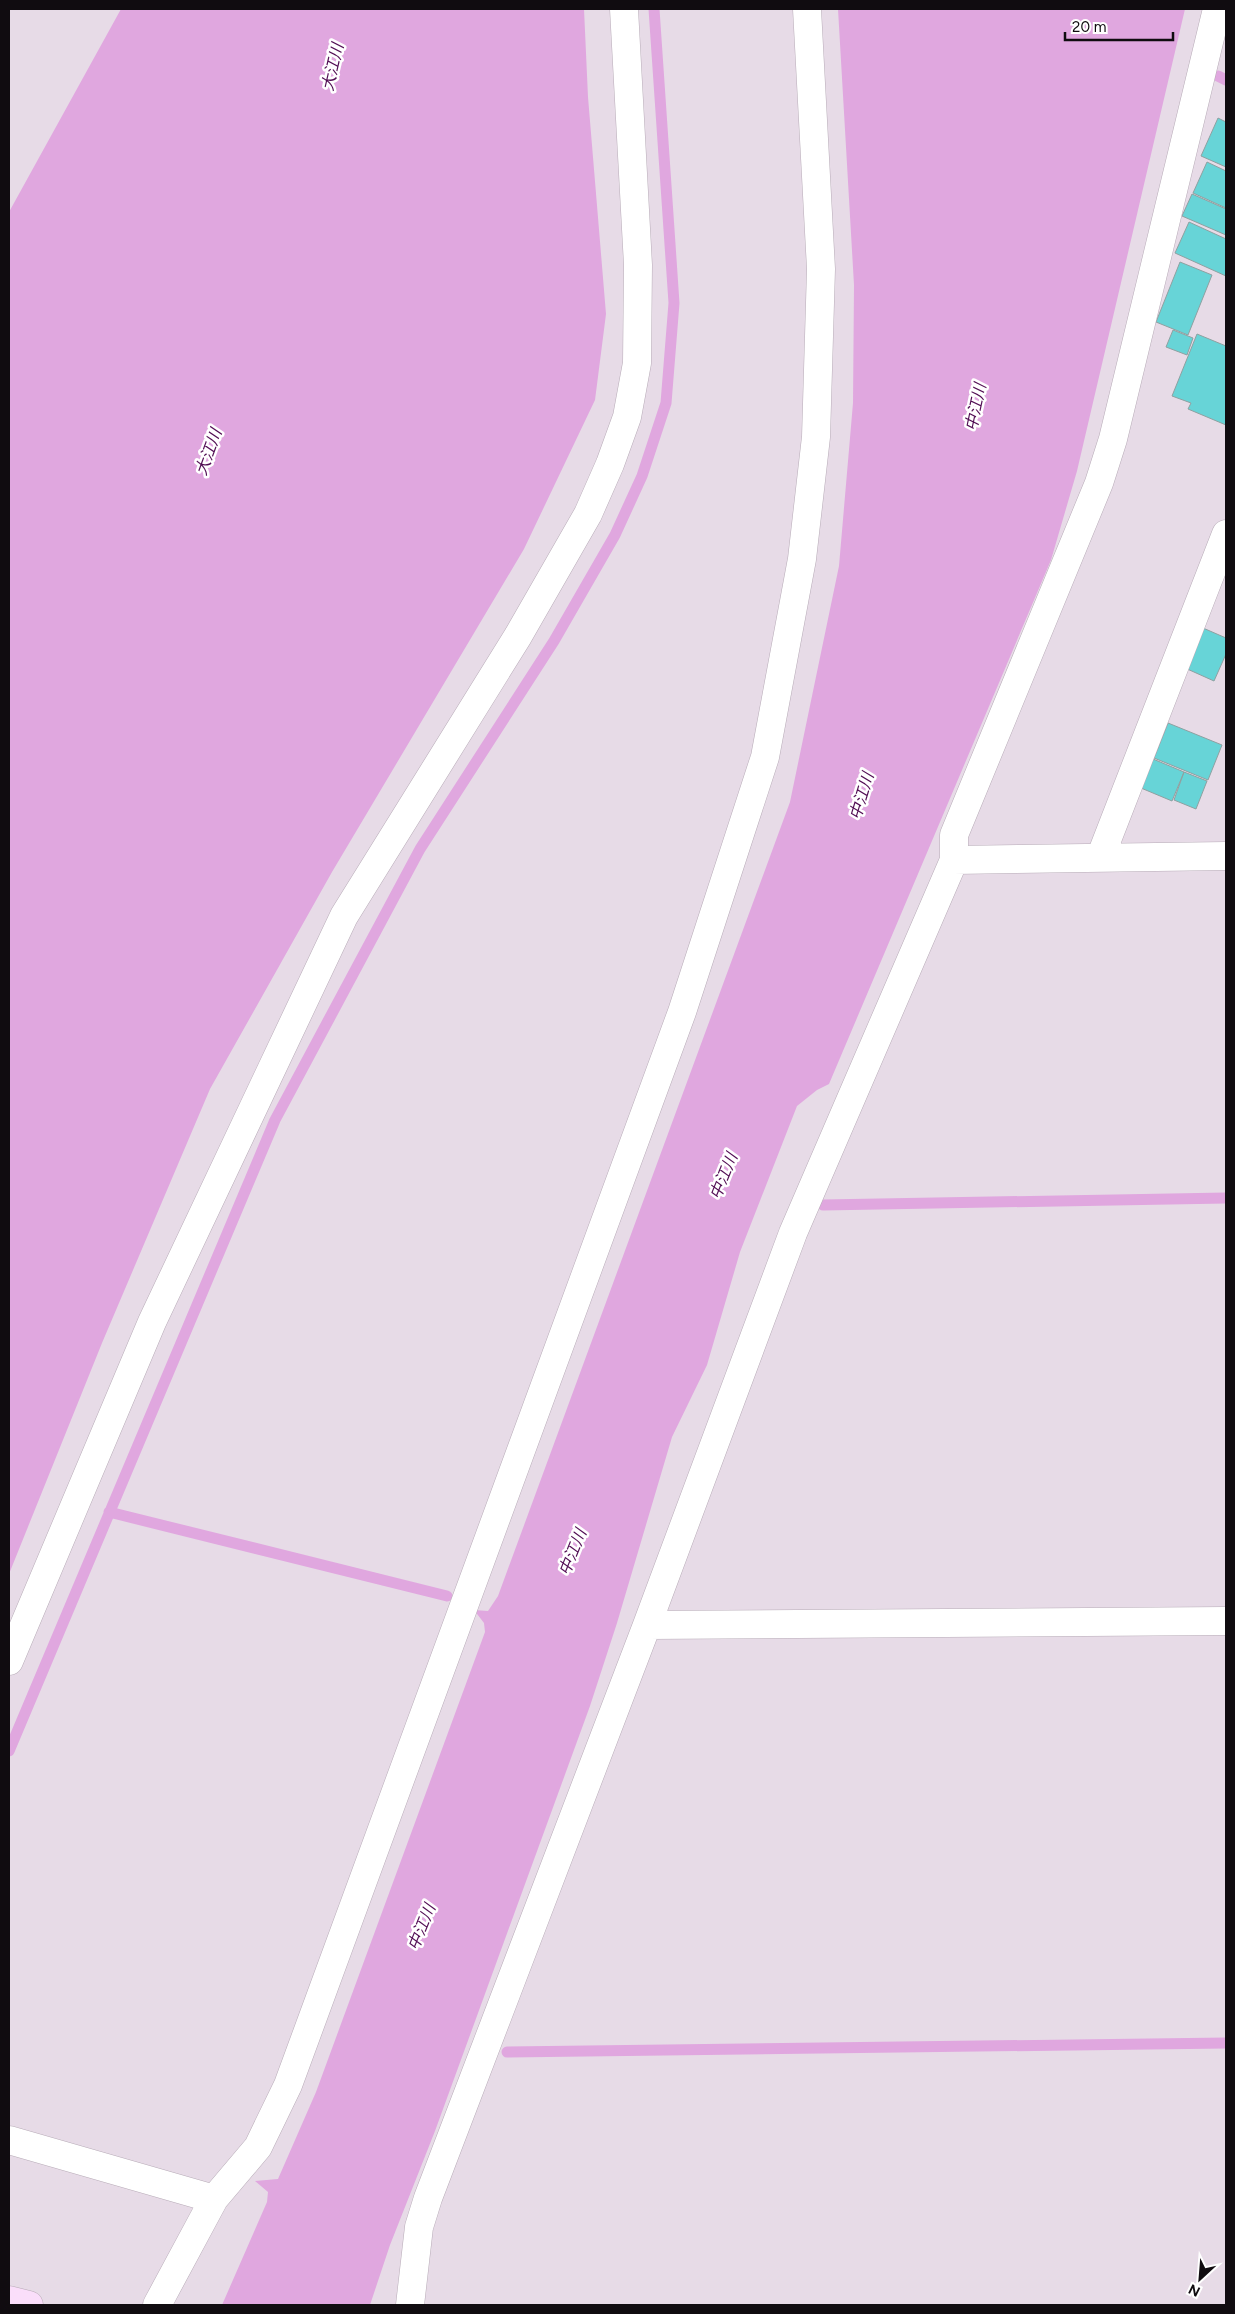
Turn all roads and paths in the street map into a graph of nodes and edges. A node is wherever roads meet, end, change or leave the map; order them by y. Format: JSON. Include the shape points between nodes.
{"nodes":[{"id":1,"x":624,"y":9,"type":"edge"},
{"id":2,"x":807,"y":9,"type":"edge"},
{"id":3,"x":1216,"y":9,"type":"edge"},
{"id":4,"x":1226,"y":534,"type":"edge"},
{"id":5,"x":1226,"y":856,"type":"edge"},
{"id":6,"x":1100,"y":858,"type":"junction"},
{"id":7,"x":954,"y":860,"type":"junction"},
{"id":8,"x":1226,"y":1621,"type":"edge"},
{"id":9,"x":647,"y":1625,"type":"junction"},
{"id":10,"x":9,"y":1661,"type":"edge"},
{"id":11,"x":9,"y":2140,"type":"edge"},
{"id":12,"x":214,"y":2199,"type":"junction"},
{"id":13,"x":9,"y":2300,"type":"edge"},
{"id":14,"x":29,"y":2305,"type":"edge"},
{"id":15,"x":157,"y":2305,"type":"edge"},
{"id":16,"x":410,"y":2305,"type":"edge"}],
"edges":[{"from":1,"to":10,"type":"street","via":[[638,265],[637,363],[627,417],[610,464],[588,514],[518,636],[344,916],[152,1322]]},
{"from":2,"to":12,"type":"street","via":[[821,269],[816,437],[802,559],[766,757],[682,1012],[288,2085],[258,2146]]},
{"from":3,"to":7,"type":"street","via":[[1099,483],[954,834]]},
{"from":4,"to":6,"type":"street"},
{"from":5,"to":6,"type":"street"},
{"from":6,"to":7,"type":"street"},
{"from":7,"to":9,"type":"street","via":[[793,1234]]},
{"from":8,"to":9,"type":"street"},
{"from":9,"to":16,"type":"street","via":[[428,2198],[419,2227]]},
{"from":11,"to":12,"type":"street"},
{"from":12,"to":15,"type":"street"},
{"from":13,"to":14,"type":"street"}]}
